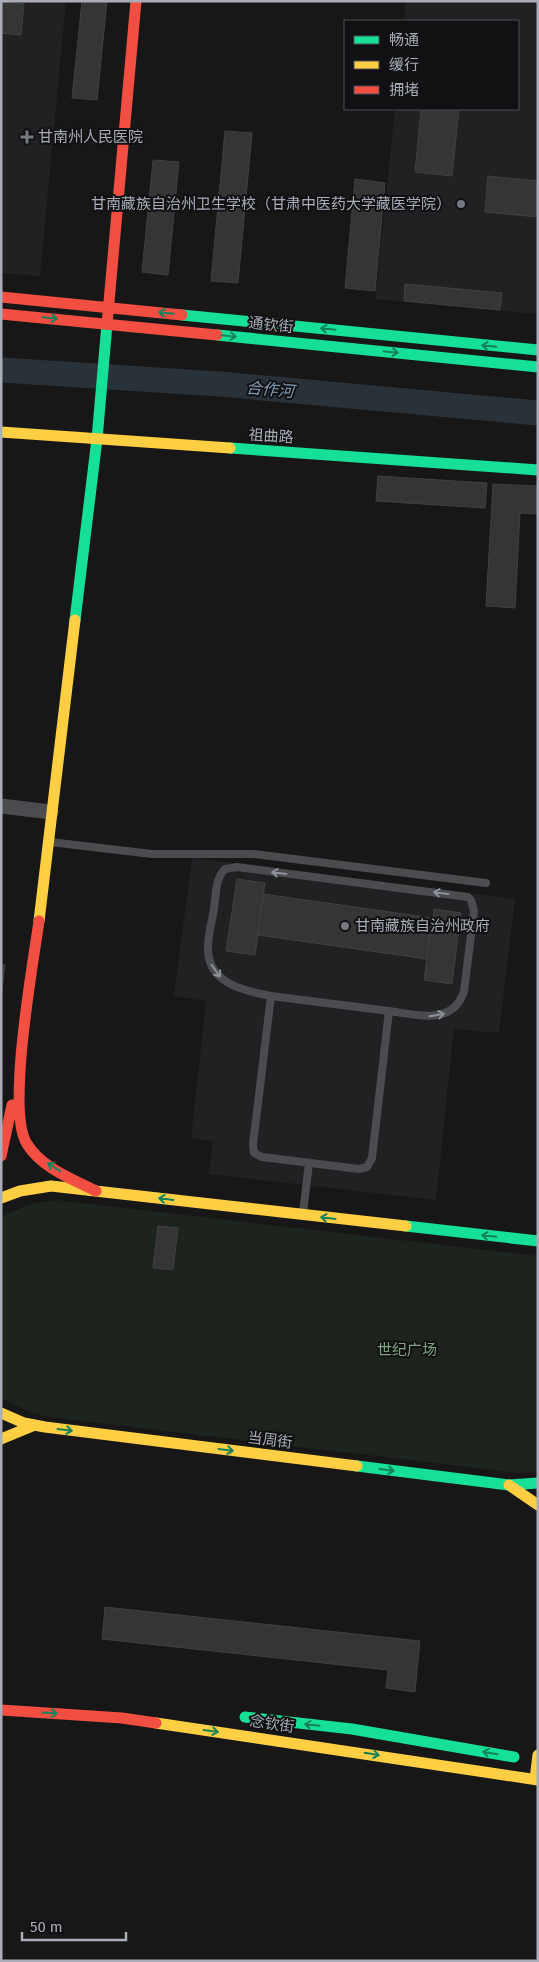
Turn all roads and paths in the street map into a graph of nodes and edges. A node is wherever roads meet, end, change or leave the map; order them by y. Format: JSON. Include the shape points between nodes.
{"nodes":[{"id":1,"x":136,"y":1,"type":"edge"},
{"id":2,"x":1,"y":297,"type":"edge"},
{"id":3,"x":110,"y":308,"type":"junction"},
{"id":4,"x":1,"y":314,"type":"edge"},
{"id":5,"x":108,"y":324,"type":"junction"},
{"id":6,"x":538,"y":350,"type":"edge"},
{"id":7,"x":538,"y":366,"type":"edge"},
{"id":8,"x":1,"y":432,"type":"edge"},
{"id":9,"x":97,"y":439,"type":"junction"},
{"id":10,"x":538,"y":470,"type":"edge"},
{"id":11,"x":1,"y":806,"type":"edge"},
{"id":12,"x":52,"y":812,"type":"junction"},
{"id":13,"x":48,"y":842,"type":"junction"},
{"id":14,"x":486,"y":883,"type":"dead end"},
{"id":15,"x":271,"y":996,"type":"junction"},
{"id":16,"x":389,"y":1011,"type":"junction"},
{"id":17,"x":18,"y":1090,"type":"junction"},
{"id":18,"x":1,"y":1156,"type":"edge"},
{"id":19,"x":309,"y":1162,"type":"junction"},
{"id":20,"x":96,"y":1191,"type":"junction"},
{"id":21,"x":1,"y":1198,"type":"edge"},
{"id":22,"x":303,"y":1215,"type":"junction"},
{"id":23,"x":538,"y":1241,"type":"edge"},
{"id":24,"x":1,"y":1413,"type":"edge"},
{"id":25,"x":35,"y":1425,"type":"junction"},
{"id":26,"x":1,"y":1439,"type":"edge"},
{"id":27,"x":538,"y":1483,"type":"edge"},
{"id":28,"x":509,"y":1485,"type":"junction"},
{"id":29,"x":538,"y":1505,"type":"edge"},
{"id":30,"x":1,"y":1710,"type":"edge"},
{"id":31,"x":237,"y":1716,"type":"dead end"},
{"id":32,"x":538,"y":1759,"type":"edge"},
{"id":33,"x":536,"y":1779,"type":"edge"}],
"edges":[{"from":1,"to":3,"type":"main road"},
{"from":2,"to":3,"type":"main road"},
{"from":3,"to":5,"type":"main road"},
{"from":6,"to":3,"type":"main road","one_way":true},
{"from":4,"to":5,"type":"main road","name":"通钦街","one_way":true},
{"from":5,"to":7,"type":"main road","name":"通钦街","one_way":true},
{"from":5,"to":9,"type":"main road"},
{"from":8,"to":9,"type":"main road","name":"祖曲路"},
{"from":9,"to":10,"type":"main road","name":"祖曲路"},
{"from":9,"to":12,"type":"main road"},
{"from":11,"to":12,"type":"street"},
{"from":12,"to":13,"type":"main road"},
{"from":13,"to":14,"type":"lane","via":[[152,854],[254,854]]},
{"from":13,"to":17,"type":"main road"},
{"from":15,"to":16,"type":"lane"},
{"from":16,"to":15,"type":"lane","one_way":true,"via":[[437,1017],[458,1003],[464,991],[474,911],[468,897],[247,868],[225,869],[218,880],[209,960],[216,972],[231,985]]},
{"from":15,"to":19,"type":"lane","via":[[253,1149],[258,1156]]},
{"from":16,"to":19,"type":"lane","via":[[370,1163],[359,1169]]},
{"from":17,"to":18,"type":"main road","via":[[9,1114]]},
{"from":20,"to":17,"type":"main road","one_way":true,"via":[[58,1170],[26,1145],[21,1132]]},
{"from":19,"to":22,"type":"lane"},
{"from":20,"to":21,"type":"main road","via":[[51,1186]]},
{"from":22,"to":20,"type":"main road","one_way":true},
{"from":23,"to":22,"type":"main road","one_way":true},
{"from":24,"to":25,"type":"main road","name":"当周街"},
{"from":25,"to":26,"type":"main road"},
{"from":25,"to":28,"type":"main road","name":"当周街","one_way":true},
{"from":27,"to":28,"type":"main road","name":"当周街"},
{"from":28,"to":29,"type":"main road"},
{"from":30,"to":33,"type":"main road","name":"念钦街","one_way":true,"via":[[122,1718]]},
{"from":32,"to":31,"type":"main road","name":"念钦街","one_way":true,"via":[[352,1729]]},
{"from":32,"to":33,"type":"main road"}]}
